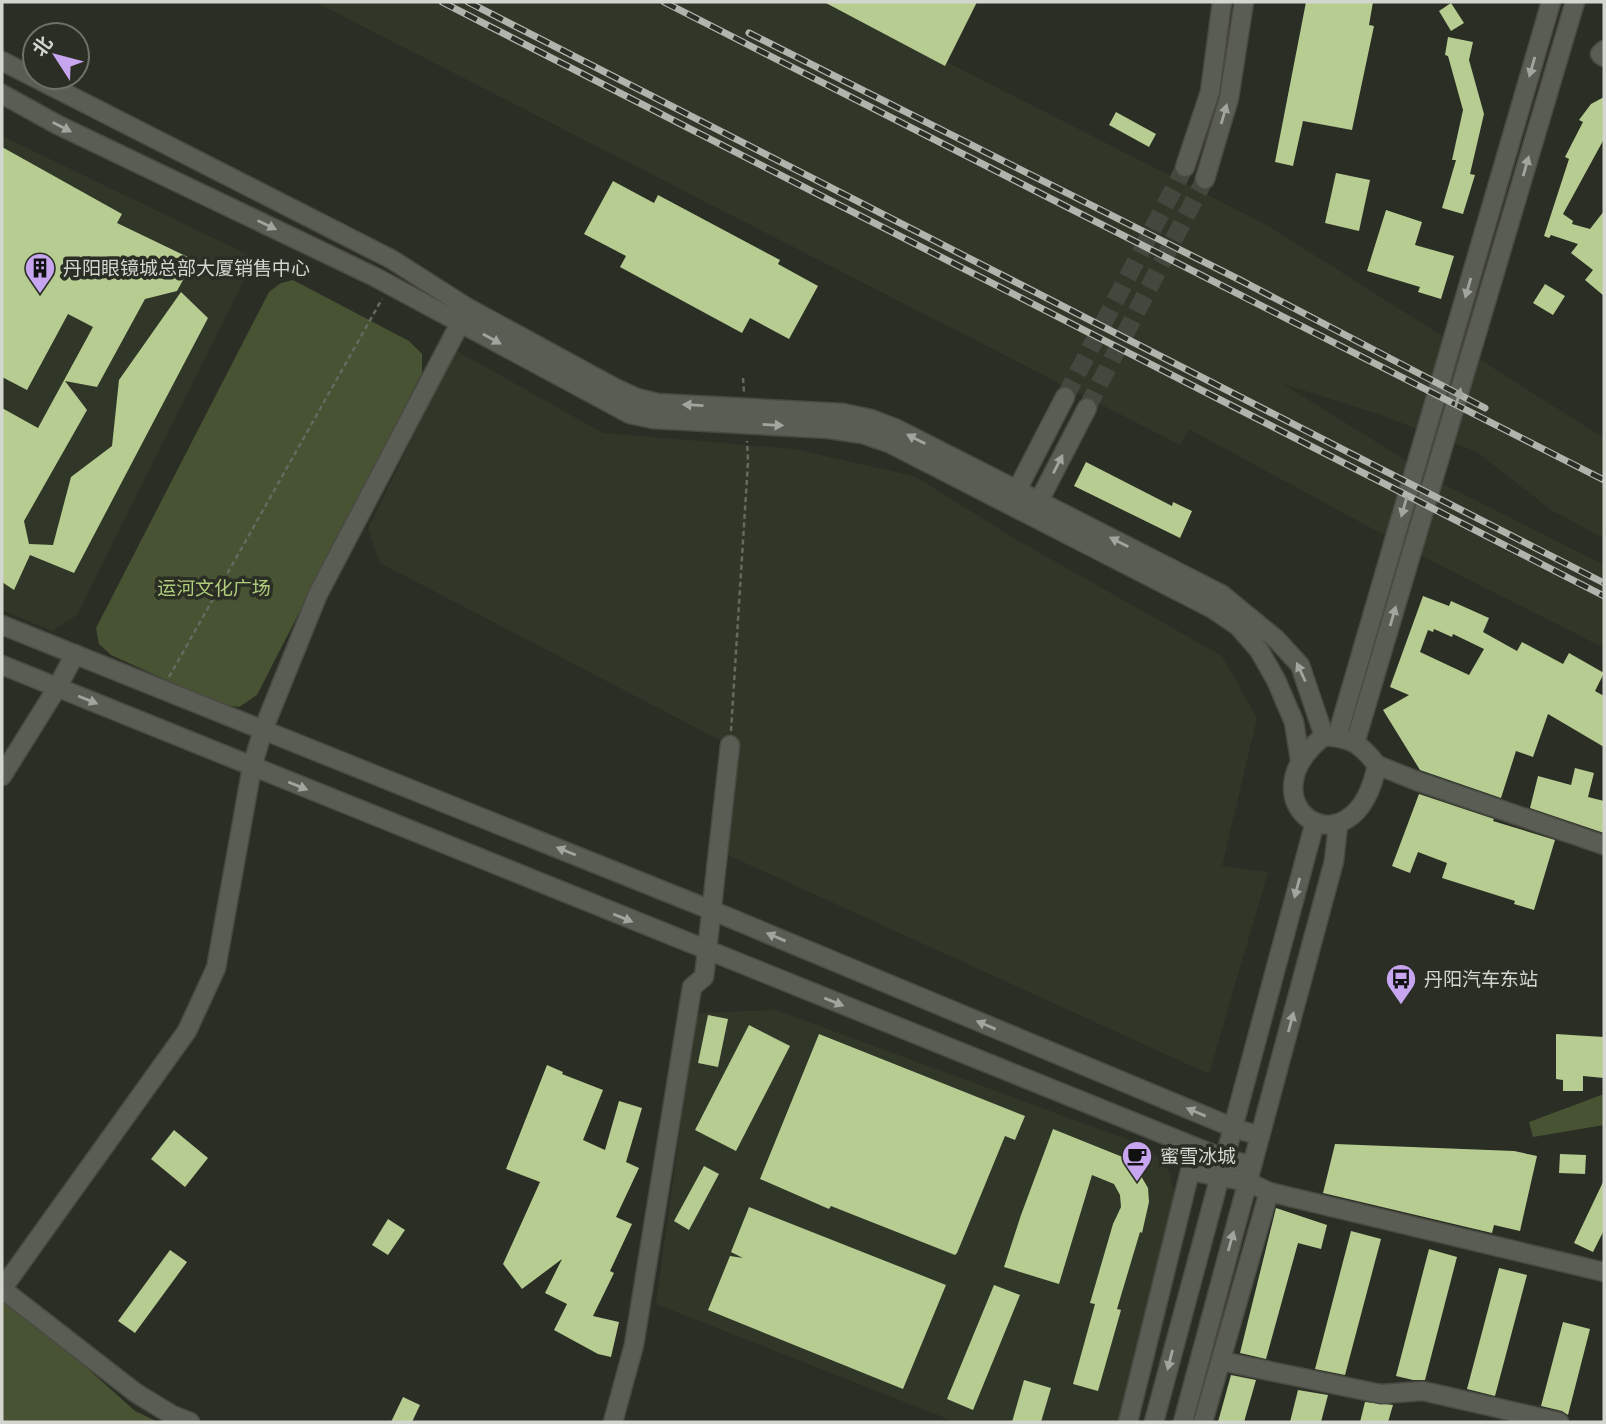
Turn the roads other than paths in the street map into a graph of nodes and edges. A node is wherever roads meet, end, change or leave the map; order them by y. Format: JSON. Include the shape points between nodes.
{"nodes":[{"id":1,"x":1222,"y":2,"type":"edge"},
{"id":2,"x":1244,"y":2,"type":"edge"},
{"id":3,"x":1551,"y":2,"type":"edge"},
{"id":4,"x":1575,"y":2,"type":"edge"},
{"id":5,"x":1604,"y":50,"type":"edge"},
{"id":6,"x":1604,"y":57,"type":"edge"},
{"id":7,"x":2,"y":61,"type":"edge"},
{"id":8,"x":2,"y":94,"type":"edge"},
{"id":9,"x":1185,"y":167,"type":"tunnel mouth"},
{"id":10,"x":1205,"y":179,"type":"tunnel mouth"},
{"id":11,"x":465,"y":315,"type":"junction"},
{"id":12,"x":1065,"y":397,"type":"tunnel mouth"},
{"id":13,"x":1087,"y":408,"type":"tunnel mouth"},
{"id":14,"x":746,"y":416,"type":"junction"},
{"id":15,"x":1017,"y":490,"type":"junction"},
{"id":16,"x":1039,"y":501,"type":"junction"},
{"id":17,"x":1020,"y":510,"type":"junction"},
{"id":18,"x":2,"y":625,"type":"edge"},
{"id":19,"x":75,"y":654,"type":"junction"},
{"id":20,"x":2,"y":665,"type":"edge"},
{"id":21,"x":57,"y":688,"type":"junction"},
{"id":22,"x":263,"y":730,"type":"junction"},
{"id":23,"x":1330,"y":736,"type":"junction"},
{"id":24,"x":1355,"y":743,"type":"junction"},
{"id":25,"x":730,"y":745,"type":"road end"},
{"id":26,"x":1300,"y":760,"type":"junction"},
{"id":27,"x":1377,"y":765,"type":"junction"},
{"id":28,"x":252,"y":767,"type":"junction"},
{"id":29,"x":2,"y":776,"type":"edge"},
{"id":30,"x":1315,"y":822,"type":"junction"},
{"id":31,"x":1338,"y":825,"type":"junction"},
{"id":32,"x":1604,"y":845,"type":"edge"},
{"id":33,"x":711,"y":910,"type":"junction"},
{"id":34,"x":707,"y":952,"type":"junction"},
{"id":35,"x":1234,"y":1128,"type":"junction"},
{"id":36,"x":1260,"y":1136,"type":"junction"},
{"id":37,"x":1223,"y":1167,"type":"junction"},
{"id":38,"x":1250,"y":1174,"type":"junction"},
{"id":39,"x":1269,"y":1192,"type":"junction"},
{"id":40,"x":1604,"y":1272,"type":"edge"},
{"id":41,"x":2,"y":1289,"type":"edge"},
{"id":42,"x":1221,"y":1361,"type":"junction"},
{"id":43,"x":190,"y":1422,"type":"edge"},
{"id":44,"x":613,"y":1422,"type":"edge"},
{"id":45,"x":1128,"y":1422,"type":"edge"},
{"id":46,"x":1154,"y":1422,"type":"edge"},
{"id":47,"x":1183,"y":1422,"type":"edge"},
{"id":48,"x":1203,"y":1422,"type":"edge"},
{"id":49,"x":1559,"y":1422,"type":"edge"}],
"edges":[{"from":1,"to":9,"type":"street","via":[[1210,92]]},
{"from":10,"to":2,"type":"street","one_way":true,"via":[[1229,98]]},
{"from":3,"to":23,"type":"street","one_way":true},
{"from":24,"to":4,"type":"street","one_way":true},
{"from":5,"to":6,"type":"street","via":[[1600,54]]},
{"from":7,"to":11,"type":"street","via":[[391,258]]},
{"from":8,"to":11,"type":"street","one_way":true,"via":[[391,286]]},
{"from":11,"to":14,"type":"street","via":[[630,414],[653,419]]},
{"from":11,"to":22,"type":"street","via":[[318,594]]},
{"from":12,"to":15,"type":"street"},
{"from":16,"to":13,"type":"street","one_way":true},
{"from":15,"to":14,"type":"street","one_way":true,"via":[[871,419],[843,413]]},
{"from":14,"to":17,"type":"street","one_way":true,"via":[[863,434]]},
{"from":15,"to":16,"type":"street"},
{"from":15,"to":17,"type":"street"},
{"from":16,"to":17,"type":"street"},
{"from":23,"to":16,"type":"street","one_way":true,"via":[[1300,666],[1247,613],[1221,594]]},
{"from":17,"to":26,"type":"street","via":[[1213,609],[1237,626],[1259,650],[1276,680],[1294,722]]},
{"from":18,"to":19,"type":"street"},
{"from":19,"to":21,"type":"street"},
{"from":19,"to":22,"type":"street"},
{"from":20,"to":21,"type":"street"},
{"from":21,"to":28,"type":"street","one_way":true},
{"from":21,"to":29,"type":"street"},
{"from":22,"to":28,"type":"street"},
{"from":33,"to":22,"type":"street","one_way":true},
{"from":23,"to":24,"type":"street"},
{"from":23,"to":26,"type":"street","via":[[1309,748]]},
{"from":24,"to":27,"type":"street"},
{"from":25,"to":33,"type":"street"},
{"from":26,"to":30,"type":"street","via":[[1292,782],[1293,800]]},
{"from":27,"to":31,"type":"street","via":[[1372,789],[1355,813]]},
{"from":27,"to":32,"type":"street"},
{"from":28,"to":34,"type":"street","one_way":true},
{"from":28,"to":41,"type":"street","via":[[216,968],[187,1031]]},
{"from":30,"to":31,"type":"street"},
{"from":30,"to":35,"type":"street","one_way":true},
{"from":36,"to":31,"type":"street","one_way":true,"via":[[1334,861]]},
{"from":33,"to":34,"type":"street"},
{"from":35,"to":33,"type":"street","one_way":true},
{"from":34,"to":37,"type":"street","one_way":true},
{"from":34,"to":44,"type":"street","via":[[704,977],[692,987],[634,1345]]},
{"from":35,"to":36,"type":"street"},
{"from":35,"to":37,"type":"street"},
{"from":36,"to":38,"type":"street"},
{"from":37,"to":38,"type":"street"},
{"from":37,"to":45,"type":"street","via":[[1190,1171]]},
{"from":37,"to":46,"type":"street","one_way":true},
{"from":38,"to":39,"type":"street"},
{"from":47,"to":38,"type":"street","one_way":true},
{"from":39,"to":40,"type":"street"},
{"from":39,"to":42,"type":"street"},
{"from":41,"to":43,"type":"street","via":[[136,1393]]},
{"from":42,"to":48,"type":"street"},
{"from":42,"to":49,"type":"street","via":[[1381,1394],[1423,1391]]}]}
